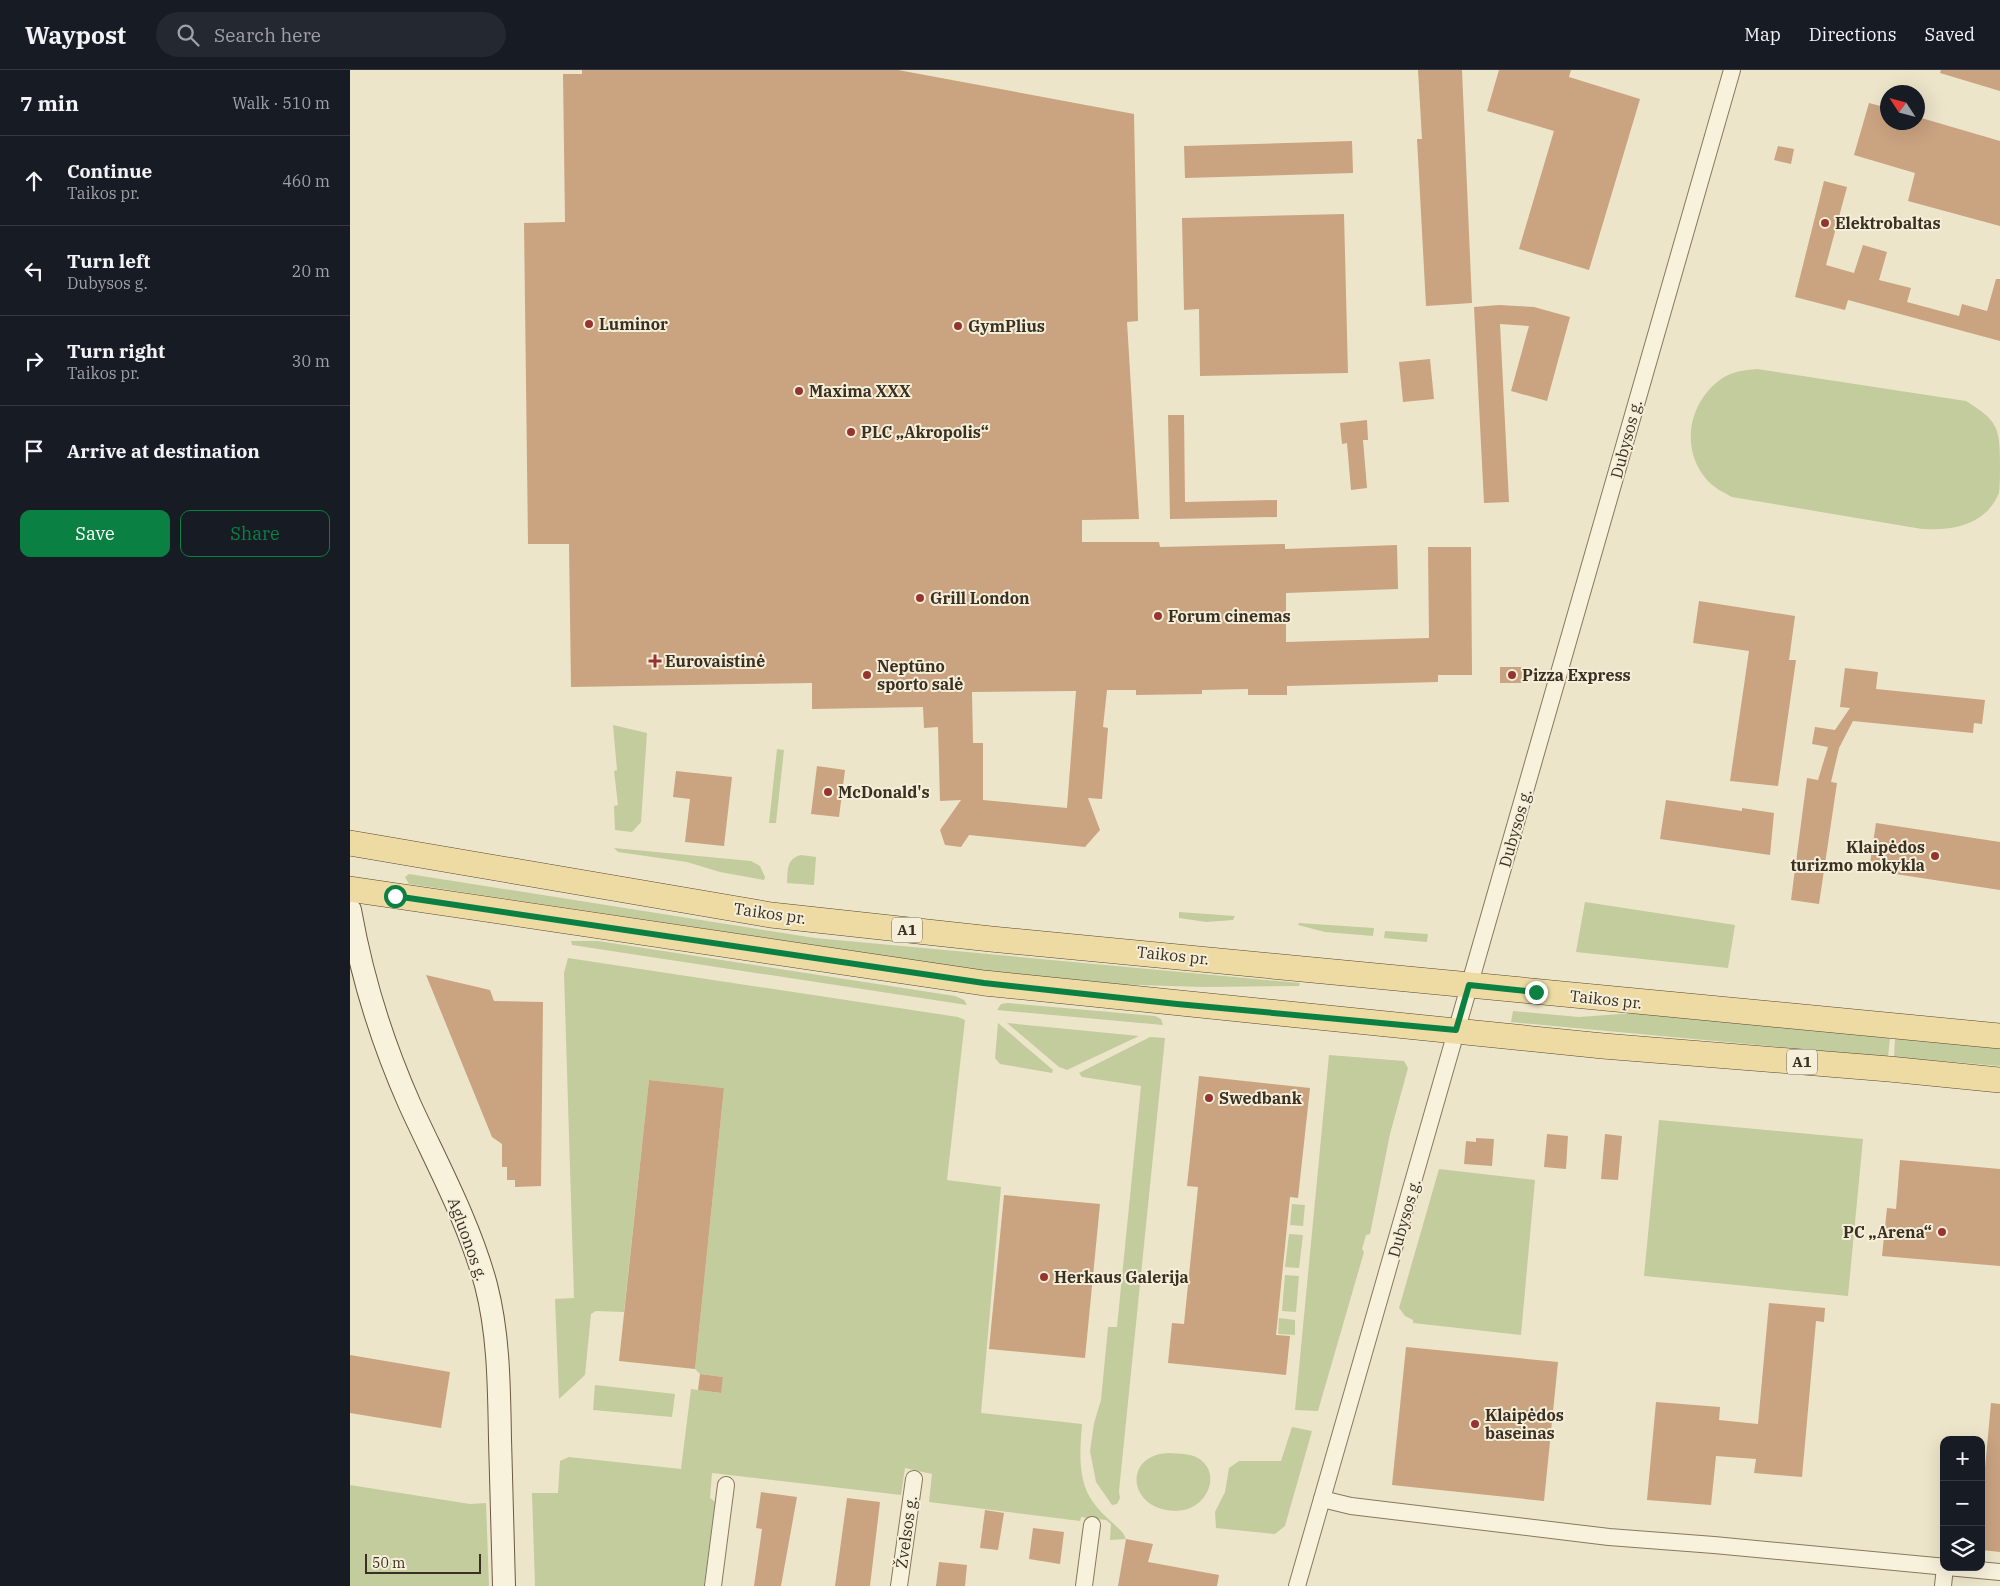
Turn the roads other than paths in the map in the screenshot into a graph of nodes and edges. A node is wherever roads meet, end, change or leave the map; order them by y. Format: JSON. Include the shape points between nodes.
{"nodes":[{"id":1,"x":1732,"y":70,"type":"edge"},
{"id":2,"x":350,"y":843,"type":"edge"},
{"id":3,"x":350,"y":889,"type":"edge"},
{"id":4,"x":350,"y":910,"type":"edge"},
{"id":5,"x":1469,"y":985,"type":"junction"},
{"id":6,"x":1456,"y":1030,"type":"junction"},
{"id":7,"x":2000,"y":1036,"type":"edge"},
{"id":8,"x":2000,"y":1080,"type":"edge"},
{"id":9,"x":914,"y":1479,"type":"dead end"},
{"id":10,"x":726,"y":1485,"type":"dead end"},
{"id":11,"x":1322,"y":1499,"type":"junction"},
{"id":12,"x":1092,"y":1525,"type":"dead end"},
{"id":13,"x":1940,"y":1568,"type":"edge"},
{"id":14,"x":1945,"y":1571,"type":"edge"},
{"id":15,"x":1985,"y":1571,"type":"edge"},
{"id":16,"x":2000,"y":1572,"type":"edge"},
{"id":17,"x":504,"y":1586,"type":"edge"},
{"id":18,"x":713,"y":1586,"type":"edge"},
{"id":19,"x":899,"y":1586,"type":"edge"},
{"id":20,"x":1084,"y":1586,"type":"edge"},
{"id":21,"x":1297,"y":1586,"type":"edge"},
{"id":22,"x":1943,"y":1586,"type":"edge"}],
"edges":[{"from":1,"to":5,"type":"street","name":"Dubysos g."},
{"from":2,"to":5,"type":"main road","name":"Taikos pr.","number":"A1","via":[[771,914],[991,939]]},
{"from":3,"to":6,"type":"main road","number":"A1","via":[[984,983]]},
{"from":4,"to":17,"type":"main road","name":"Agluonos g.","via":[[355,943],[384,1038],[410,1105],[464,1220],[486,1286],[499,1398]]},
{"from":5,"to":6,"type":"street","name":"Dubysos g."},
{"from":5,"to":7,"type":"main road","name":"Taikos pr.","number":"A1"},
{"from":6,"to":8,"type":"main road","number":"A1"},
{"from":6,"to":11,"type":"street","name":"Dubysos g."},
{"from":9,"to":19,"type":"street","name":"Žvelsos g."},
{"from":10,"to":18,"type":"street"},
{"from":11,"to":13,"type":"street","via":[[1351,1506],[1609,1537]]},
{"from":11,"to":21,"type":"street","name":"Dubysos g."},
{"from":12,"to":20,"type":"street"},
{"from":14,"to":22,"type":"street"},
{"from":15,"to":16,"type":"street"}]}
